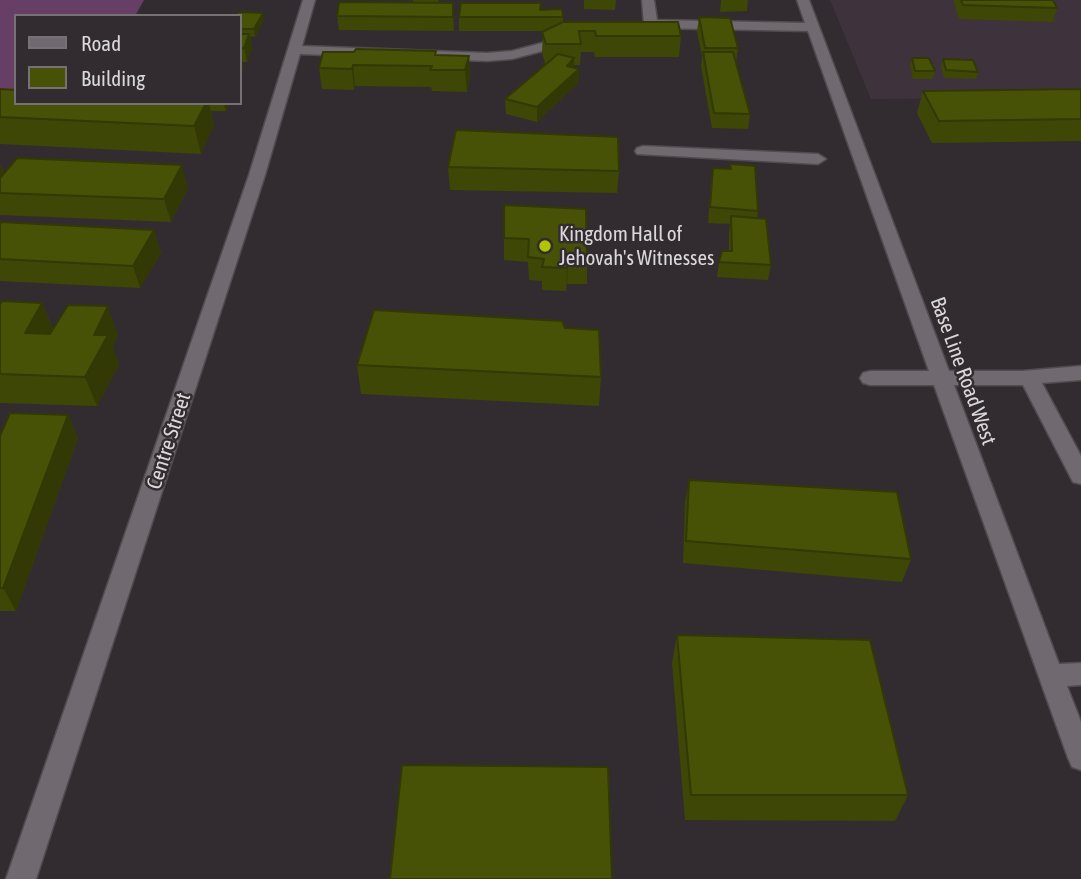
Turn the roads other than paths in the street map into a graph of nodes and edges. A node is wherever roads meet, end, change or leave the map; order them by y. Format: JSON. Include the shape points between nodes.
{"nodes":[{"id":1,"x":309,"y":0,"type":"edge"},
{"id":2,"x":648,"y":0,"type":"edge"},
{"id":3,"x":803,"y":0,"type":"edge"},
{"id":4,"x":651,"y":24,"type":"junction"},
{"id":5,"x":633,"y":25,"type":"edge"},
{"id":6,"x":813,"y":27,"type":"junction"},
{"id":7,"x":585,"y":36,"type":"edge"},
{"id":8,"x":293,"y":50,"type":"junction"},
{"id":9,"x":643,"y":151,"type":"dead end"},
{"id":10,"x":818,"y":159,"type":"dead end"},
{"id":11,"x":1081,"y":373,"type":"edge"},
{"id":12,"x":870,"y":378,"type":"dead end"},
{"id":13,"x":942,"y":378,"type":"junction"},
{"id":14,"x":1029,"y":378,"type":"junction"},
{"id":15,"x":1081,"y":476,"type":"edge"},
{"id":16,"x":1081,"y":674,"type":"edge"},
{"id":17,"x":1051,"y":676,"type":"junction"},
{"id":18,"x":1081,"y":758,"type":"edge"},
{"id":19,"x":21,"y":879,"type":"edge"}],
"edges":[{"from":1,"to":8,"type":"street","name":"Centre Street"},
{"from":2,"to":4,"type":"street"},
{"from":3,"to":6,"type":"street","name":"Base Line Road West"},
{"from":4,"to":5,"type":"street"},
{"from":4,"to":6,"type":"street"},
{"from":6,"to":13,"type":"street","name":"Base Line Road West"},
{"from":7,"to":8,"type":"street","via":[[487,57]]},
{"from":8,"to":19,"type":"street","name":"Centre Street","via":[[253,188]]},
{"from":9,"to":10,"type":"street"},
{"from":11,"to":14,"type":"street"},
{"from":12,"to":13,"type":"street"},
{"from":13,"to":14,"type":"street"},
{"from":13,"to":17,"type":"street","name":"Base Line Road West"},
{"from":14,"to":15,"type":"street"},
{"from":16,"to":17,"type":"street"},
{"from":17,"to":18,"type":"street","name":"Base Line Road West"}]}
